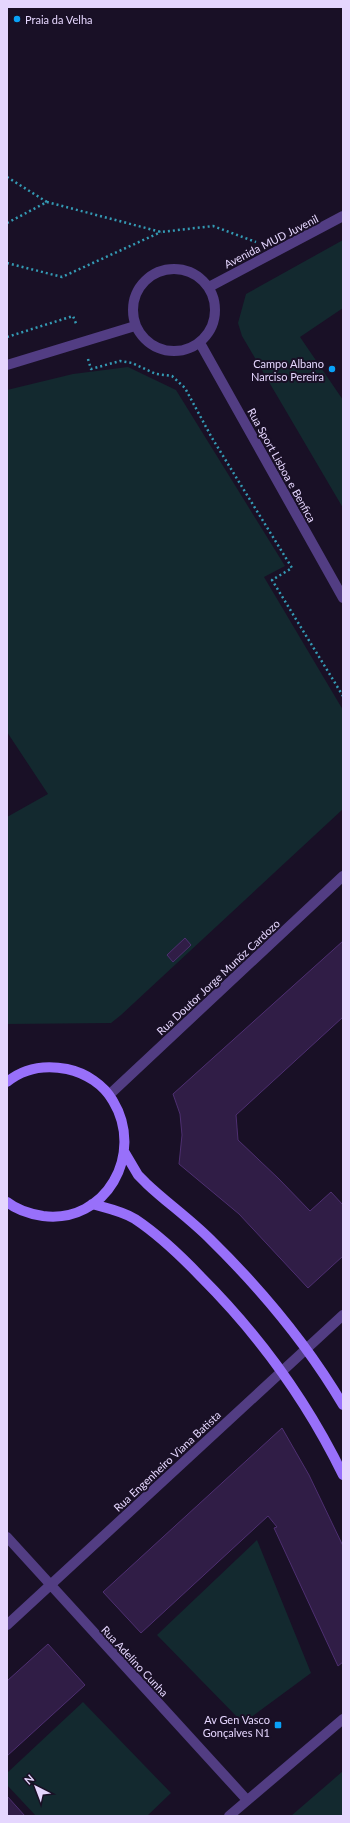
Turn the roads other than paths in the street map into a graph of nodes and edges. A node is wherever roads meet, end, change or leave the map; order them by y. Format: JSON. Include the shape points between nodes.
{"nodes":[{"id":1,"x":343,"y":216,"type":"edge"},
{"id":2,"x":209,"y":287,"type":"junction"},
{"id":3,"x":136,"y":326,"type":"junction"},
{"id":4,"x":200,"y":343,"type":"junction"},
{"id":5,"x":7,"y":365,"type":"edge"},
{"id":6,"x":343,"y":598,"type":"edge"},
{"id":7,"x":343,"y":876,"type":"edge"},
{"id":8,"x":9,"y":1078,"type":"edge"},
{"id":9,"x":109,"y":1095,"type":"junction"},
{"id":10,"x":125,"y":1153,"type":"junction"},
{"id":11,"x":7,"y":1202,"type":"edge"},
{"id":12,"x":92,"y":1204,"type":"junction"},
{"id":13,"x":343,"y":1315,"type":"edge"},
{"id":14,"x":306,"y":1349,"type":"junction"},
{"id":15,"x":282,"y":1371,"type":"junction"},
{"id":16,"x":343,"y":1405,"type":"edge"},
{"id":17,"x":343,"y":1476,"type":"edge"},
{"id":18,"x":7,"y":1537,"type":"edge"},
{"id":19,"x":49,"y":1586,"type":"junction"},
{"id":20,"x":7,"y":1625,"type":"edge"},
{"id":21,"x":343,"y":1719,"type":"edge"},
{"id":22,"x":247,"y":1800,"type":"junction"},
{"id":23,"x":229,"y":1816,"type":"edge"}],
"edges":[{"from":1,"to":2,"type":"street","name":"Avenida MUD Juvenil"},
{"from":2,"to":3,"type":"street","via":[[200,277],[174,268],[149,277],[134,299]]},
{"from":2,"to":4,"type":"street","via":[[216,310],[214,323]]},
{"from":3,"to":4,"type":"street","via":[[151,345],[163,350],[182,351]]},
{"from":3,"to":5,"type":"street"},
{"from":4,"to":6,"type":"street","name":"Rua Sport Lisboa e Benfica"},
{"from":7,"to":9,"type":"street","name":"Rua Doutor Jorge Munõz Cardozo"},
{"from":8,"to":9,"type":"main road","via":[[34,1069],[55,1067],[75,1071],[94,1080]]},
{"from":9,"to":10,"type":"main road","via":[[122,1119]]},
{"from":10,"to":12,"type":"main road","via":[[119,1173],[108,1191]]},
{"from":10,"to":14,"type":"main road","via":[[138,1175],[204,1233],[257,1288]]},
{"from":11,"to":12,"type":"main road","via":[[32,1214],[52,1217],[73,1213]]},
{"from":12,"to":15,"type":"main road","via":[[134,1218],[173,1249],[231,1308]]},
{"from":13,"to":14,"type":"street","name":"Rua Engenheiro Viana Batista"},
{"from":14,"to":15,"type":"street","name":"Rua Engenheiro Viana Batista"},
{"from":14,"to":16,"type":"main road"},
{"from":15,"to":17,"type":"main road","via":[[311,1414]]},
{"from":15,"to":19,"type":"street","name":"Rua Engenheiro Viana Batista"},
{"from":18,"to":19,"type":"street","name":"Rua Adelino Cunha"},
{"from":19,"to":20,"type":"street","name":"Rua Engenheiro Viana Batista"},
{"from":19,"to":22,"type":"street","name":"Rua Adelino Cunha"},
{"from":21,"to":22,"type":"street"},
{"from":22,"to":23,"type":"street"}]}
